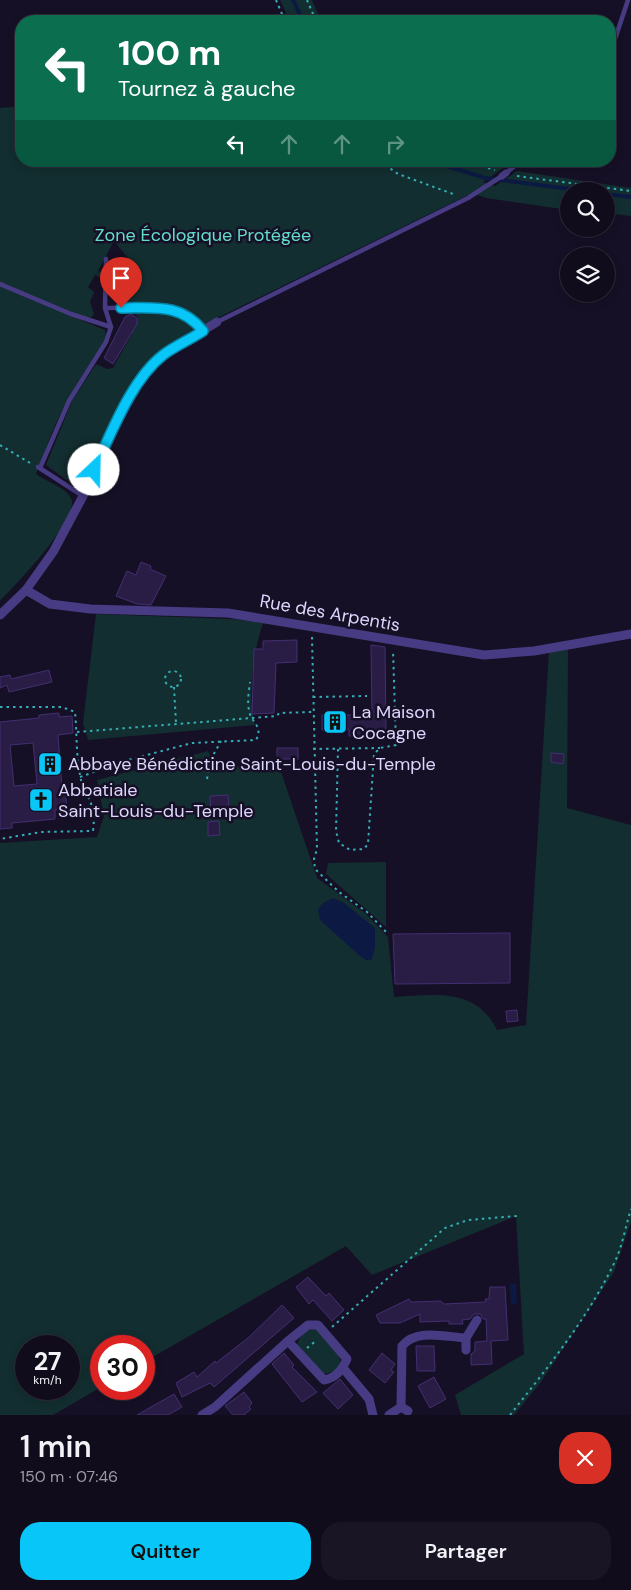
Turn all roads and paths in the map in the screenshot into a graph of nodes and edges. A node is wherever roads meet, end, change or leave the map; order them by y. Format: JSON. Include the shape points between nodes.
{"nodes":[{"id":1,"x":276,"y":0,"type":"edge"},
{"id":2,"x":306,"y":0,"type":"edge"},
{"id":3,"x":628,"y":0,"type":"edge"},
{"id":4,"x":282,"y":15,"type":"edge"},
{"id":5,"x":313,"y":15,"type":"edge"},
{"id":6,"x":616,"y":36,"type":"edge"},
{"id":7,"x":388,"y":167,"type":"edge"},
{"id":8,"x":482,"y":167,"type":"edge"},
{"id":9,"x":513,"y":167,"type":"edge"},
{"id":10,"x":504,"y":174,"type":"junction"},
{"id":11,"x":631,"y":191,"type":"edge"},
{"id":12,"x":468,"y":198,"type":"junction"},
{"id":13,"x":106,"y":259,"type":"dead end"},
{"id":14,"x":0,"y":284,"type":"edge"},
{"id":15,"x":105,"y":308,"type":"junction"},
{"id":16,"x":217,"y":322,"type":"joint"},
{"id":17,"x":111,"y":327,"type":"junction"},
{"id":18,"x":203,"y":331,"type":"junction"},
{"id":19,"x":0,"y":445,"type":"edge"},
{"id":20,"x":39,"y":468,"type":"junction"},
{"id":21,"x":84,"y":496,"type":"junction"},
{"id":22,"x":26,"y":590,"type":"junction"},
{"id":23,"x":0,"y":615,"type":"edge"},
{"id":24,"x":314,"y":625,"type":"junction"},
{"id":25,"x":631,"y":634,"type":"edge"},
{"id":26,"x":394,"y":640,"type":"junction"},
{"id":27,"x":250,"y":682,"type":"dead end"},
{"id":28,"x":174,"y":686,"type":"junction"},
{"id":29,"x":366,"y":696,"type":"dead end"},
{"id":30,"x":312,"y":697,"type":"junction"},
{"id":31,"x":0,"y":707,"type":"edge"},
{"id":32,"x":313,"y":712,"type":"junction"},
{"id":33,"x":252,"y":717,"type":"junction"},
{"id":34,"x":176,"y":723,"type":"junction"},
{"id":35,"x":77,"y":732,"type":"junction"},
{"id":36,"x":221,"y":741,"type":"junction"},
{"id":37,"x":380,"y":748,"type":"junction"},
{"id":38,"x":313,"y":749,"type":"junction"},
{"id":39,"x":338,"y":749,"type":"junction"},
{"id":40,"x":80,"y":777,"type":"junction"},
{"id":41,"x":207,"y":779,"type":"dead end"},
{"id":42,"x":0,"y":839,"type":"edge"},
{"id":43,"x":388,"y":934,"type":"dead end"},
{"id":44,"x":631,"y":1209,"type":"edge"},
{"id":45,"x":517,"y":1216,"type":"dead end"},
{"id":46,"x":477,"y":1320,"type":"dead end"},
{"id":47,"x":325,"y":1333,"type":"junction"},
{"id":48,"x":466,"y":1338,"type":"junction"},
{"id":49,"x":288,"y":1342,"type":"junction"},
{"id":50,"x":466,"y":1350,"type":"dead end"},
{"id":51,"x":300,"y":1355,"type":"junction"},
{"id":52,"x":343,"y":1368,"type":"junction"},
{"id":53,"x":202,"y":1415,"type":"edge"},
{"id":54,"x":374,"y":1415,"type":"edge"},
{"id":55,"x":390,"y":1415,"type":"edge"},
{"id":56,"x":510,"y":1415,"type":"edge"}],
"edges":[{"from":1,"to":4,"type":"path"},
{"from":2,"to":5,"type":"path"},
{"from":3,"to":6,"type":"lane"},
{"from":7,"to":12,"type":"path","via":[[398,174]]},
{"from":8,"to":10,"type":"path"},
{"from":9,"to":10,"type":"lane"},
{"from":10,"to":11,"type":"path"},
{"from":10,"to":12,"type":"lane"},
{"from":12,"to":16,"type":"lane"},
{"from":13,"to":15,"type":"lane"},
{"from":14,"to":17,"type":"lane"},
{"from":15,"to":17,"type":"lane"},
{"from":15,"to":18,"type":"lane","via":[[169,308],[189,316]]},
{"from":16,"to":18,"type":"street"},
{"from":17,"to":20,"type":"lane","via":[[106,342],[69,400]]},
{"from":18,"to":21,"type":"street","via":[[163,355],[142,376],[113,430]]},
{"from":19,"to":20,"type":"path"},
{"from":20,"to":21,"type":"lane"},
{"from":21,"to":22,"type":"street"},
{"from":22,"to":23,"type":"street"},
{"from":22,"to":24,"type":"street","name":"Rue des Arpentis","via":[[50,604],[90,609],[228,613]]},
{"from":24,"to":26,"type":"street","name":"Rue des Arpentis"},
{"from":24,"to":30,"type":"path"},
{"from":25,"to":26,"type":"street","name":"Rue des Arpentis","via":[[534,651],[484,655]]},
{"from":26,"to":37,"type":"path","via":[[396,745]]},
{"from":27,"to":33,"type":"path","via":[[248,709]]},
{"from":28,"to":28,"type":"path","via":[[167,683],[166,676],[175,671],[181,678]]},
{"from":28,"to":34,"type":"path"},
{"from":29,"to":30,"type":"path"},
{"from":30,"to":32,"type":"path"},
{"from":31,"to":35,"type":"path","via":[[62,707],[75,712]]},
{"from":32,"to":33,"type":"path"},
{"from":32,"to":38,"type":"path"},
{"from":33,"to":34,"type":"path"},
{"from":33,"to":36,"type":"path","via":[[258,725],[256,740]]},
{"from":34,"to":35,"type":"path"},
{"from":35,"to":40,"type":"path"},
{"from":36,"to":40,"type":"path","via":[[183,745]]},
{"from":36,"to":41,"type":"path","via":[[211,759]]},
{"from":37,"to":39,"type":"path"},
{"from":37,"to":39,"type":"path","via":[[374,754],[368,844],[364,849],[350,850],[339,843],[336,830]]},
{"from":38,"to":39,"type":"path"},
{"from":38,"to":43,"type":"path","via":[[318,849],[315,869]]},
{"from":40,"to":42,"type":"path","via":[[94,809],[93,831],[41,832]]},
{"from":44,"to":56,"type":"path","via":[[618,1255],[604,1283],[551,1362]]},
{"from":45,"to":47,"type":"path","via":[[468,1220],[445,1228]]},
{"from":46,"to":48,"type":"street"},
{"from":47,"to":49,"type":"street","via":[[318,1325],[308,1325]]},
{"from":47,"to":51,"type":"path"},
{"from":47,"to":52,"type":"street","via":[[347,1359]]},
{"from":48,"to":50,"type":"street"},
{"from":48,"to":55,"type":"street","via":[[419,1335],[407,1340],[402,1346],[404,1409]]},
{"from":49,"to":51,"type":"street"},
{"from":49,"to":53,"type":"street","via":[[216,1407]]},
{"from":51,"to":52,"type":"street","via":[[324,1380],[333,1378]]},
{"from":52,"to":54,"type":"street","via":[[369,1399]]}]}
